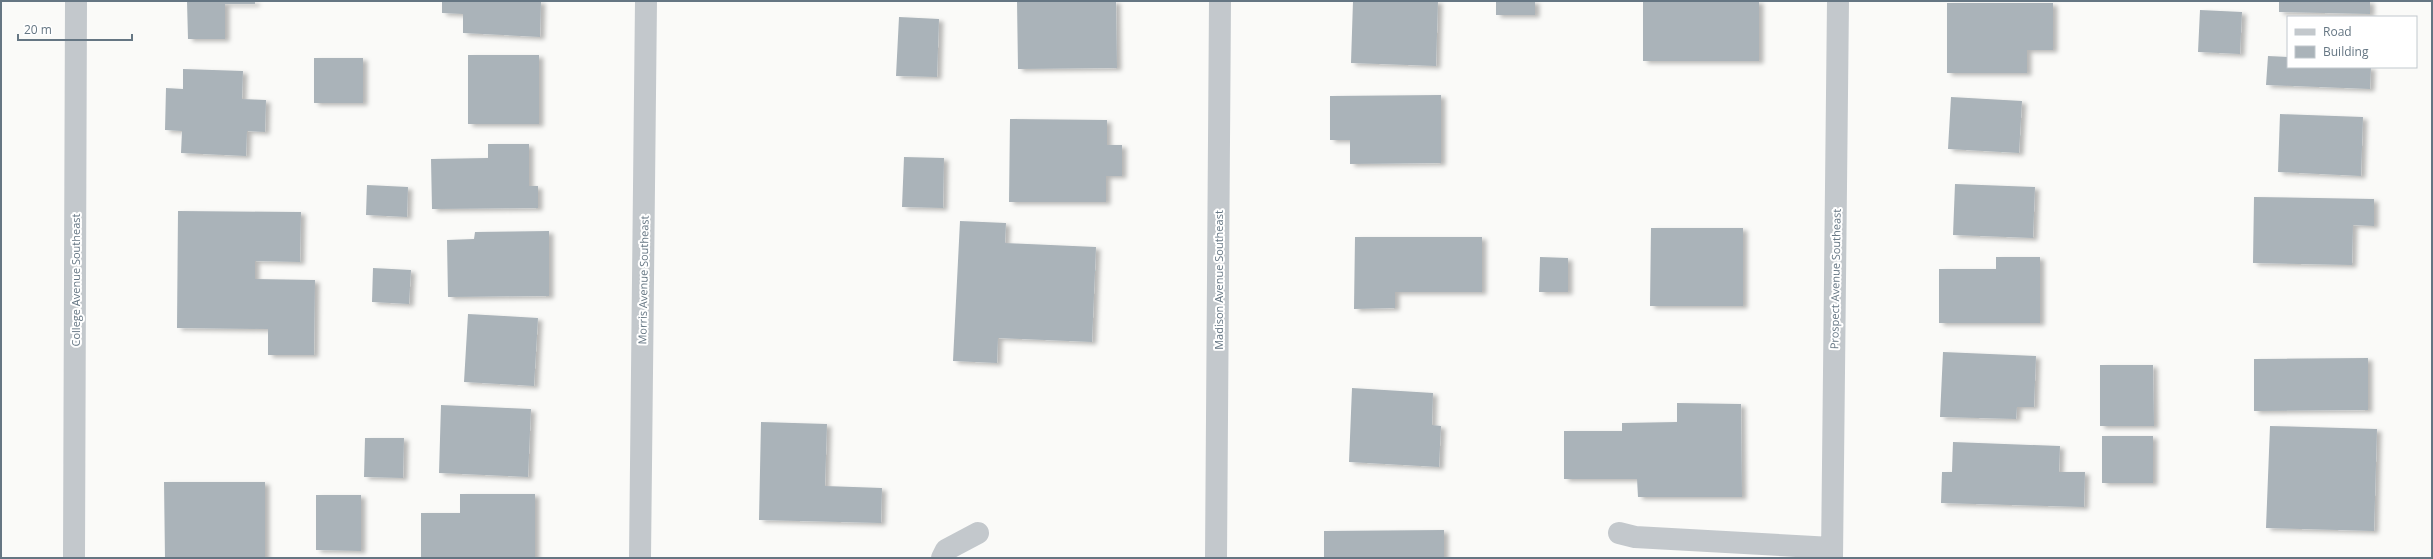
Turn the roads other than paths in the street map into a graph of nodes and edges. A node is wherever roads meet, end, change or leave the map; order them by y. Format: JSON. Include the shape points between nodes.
{"nodes":[{"id":1,"x":76,"y":1,"type":"edge"},
{"id":2,"x":646,"y":1,"type":"edge"},
{"id":3,"x":1220,"y":1,"type":"edge"},
{"id":4,"x":1838,"y":1,"type":"edge"},
{"id":5,"x":978,"y":533,"type":"dead end"},
{"id":6,"x":1619,"y":533,"type":"dead end"},
{"id":7,"x":1832,"y":553,"type":"edge"},
{"id":8,"x":74,"y":558,"type":"edge"},
{"id":9,"x":640,"y":558,"type":"edge"},
{"id":10,"x":942,"y":558,"type":"edge"},
{"id":11,"x":1216,"y":558,"type":"edge"}],
"edges":[{"from":1,"to":8,"type":"street","name":"College Avenue Southeast"},
{"from":2,"to":9,"type":"street","name":"Morris Avenue Southeast"},
{"from":3,"to":11,"type":"street","name":"Madison Avenue Southeast"},
{"from":4,"to":7,"type":"street","name":"Prospect Avenue Southeast"},
{"from":5,"to":10,"type":"street","via":[[946,550]]},
{"from":6,"to":7,"type":"street","via":[[1635,537]]}]}
